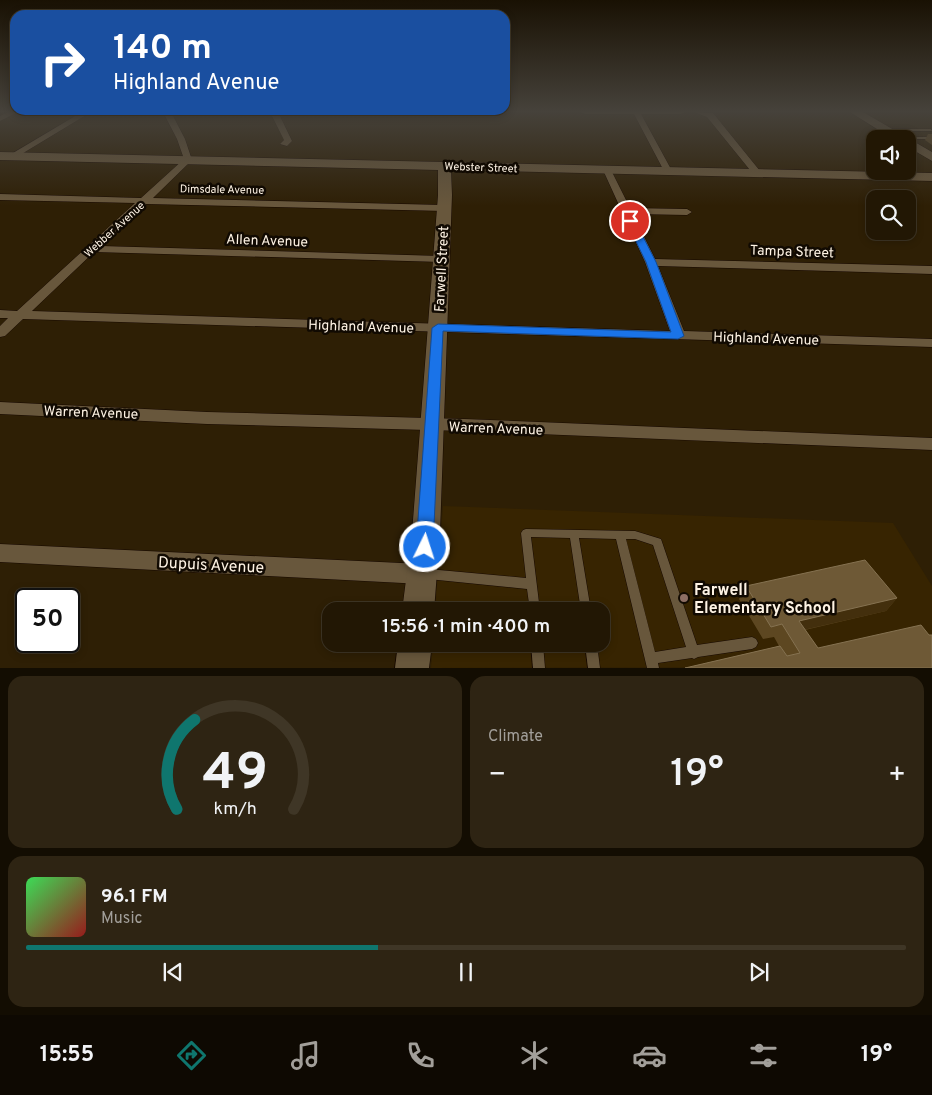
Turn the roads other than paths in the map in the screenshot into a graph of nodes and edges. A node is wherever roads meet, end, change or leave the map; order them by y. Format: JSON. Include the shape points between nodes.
{"nodes":[{"id":1,"x":30,"y":143,"type":"edge"},
{"id":2,"x":182,"y":143,"type":"edge"},
{"id":3,"x":284,"y":143,"type":"edge"},
{"id":4,"x":653,"y":143,"type":"edge"},
{"id":5,"x":733,"y":143,"type":"edge"},
{"id":6,"x":916,"y":147,"type":"edge"},
{"id":7,"x":929,"y":154,"type":"edge"},
{"id":8,"x":6,"y":156,"type":"edge"},
{"id":9,"x":188,"y":160,"type":"junction"},
{"id":10,"x":289,"y":162,"type":"junction"},
{"id":11,"x":444,"y":166,"type":"junction"},
{"id":12,"x":607,"y":170,"type":"junction"},
{"id":13,"x":668,"y":171,"type":"junction"},
{"id":14,"x":757,"y":173,"type":"junction"},
{"id":15,"x":932,"y":177,"type":"edge"},
{"id":16,"x":0,"y":197,"type":"edge"},
{"id":17,"x":146,"y":200,"type":"junction"},
{"id":18,"x":444,"y":208,"type":"junction"},
{"id":19,"x":626,"y":211,"type":"junction"},
{"id":20,"x":687,"y":212,"type":"dead end"},
{"id":21,"x":92,"y":249,"type":"junction"},
{"id":22,"x":441,"y":259,"type":"junction"},
{"id":23,"x":651,"y":262,"type":"junction"},
{"id":24,"x":932,"y":270,"type":"edge"},
{"id":25,"x":0,"y":314,"type":"edge"},
{"id":26,"x":20,"y":315,"type":"junction"},
{"id":27,"x":438,"y":328,"type":"junction"},
{"id":28,"x":0,"y":333,"type":"edge"},
{"id":29,"x":678,"y":336,"type":"junction"},
{"id":30,"x":932,"y":343,"type":"edge"},
{"id":31,"x":0,"y":408,"type":"edge"},
{"id":32,"x":433,"y":426,"type":"junction"},
{"id":33,"x":932,"y":444,"type":"edge"},
{"id":34,"x":574,"y":535,"type":"junction"},
{"id":35,"x":620,"y":535,"type":"junction"},
{"id":36,"x":0,"y":554,"type":"edge"},
{"id":37,"x":422,"y":574,"type":"junction"},
{"id":38,"x":532,"y":584,"type":"junction"},
{"id":39,"x":419,"y":602,"type":"edge"},
{"id":40,"x":533,"y":602,"type":"edge"},
{"id":41,"x":585,"y":602,"type":"edge"},
{"id":42,"x":752,"y":643,"type":"dead end"},
{"id":43,"x":414,"y":652,"type":"edge"},
{"id":44,"x":538,"y":652,"type":"edge"},
{"id":45,"x":592,"y":652,"type":"edge"},
{"id":46,"x":694,"y":653,"type":"junction"},
{"id":47,"x":652,"y":663,"type":"edge"},
{"id":48,"x":412,"y":668,"type":"edge"},
{"id":49,"x":539,"y":668,"type":"edge"},
{"id":50,"x":594,"y":668,"type":"edge"}],
"edges":[{"from":1,"to":8,"type":"street"},
{"from":2,"to":9,"type":"street"},
{"from":3,"to":10,"type":"street"},
{"from":4,"to":13,"type":"street"},
{"from":5,"to":14,"type":"street"},
{"from":6,"to":7,"type":"main road"},
{"from":8,"to":9,"type":"main road","name":"Webster Street"},
{"from":9,"to":10,"type":"main road","name":"Webster Street"},
{"from":9,"to":17,"type":"street","name":"Webber Avenue"},
{"from":10,"to":11,"type":"main road","name":"Webster Street"},
{"from":11,"to":12,"type":"main road","name":"Webster Street"},
{"from":11,"to":18,"type":"main road","name":"Farwell Street"},
{"from":12,"to":13,"type":"main road","name":"Webster Street"},
{"from":12,"to":19,"type":"street"},
{"from":13,"to":14,"type":"main road","name":"Webster Street"},
{"from":14,"to":15,"type":"main road","name":"Webster Street"},
{"from":16,"to":17,"type":"street","name":"Dimsdale Avenue"},
{"from":17,"to":18,"type":"street","name":"Dimsdale Avenue"},
{"from":17,"to":21,"type":"street","name":"Webber Avenue"},
{"from":18,"to":22,"type":"main road","name":"Farwell Street"},
{"from":19,"to":20,"type":"street"},
{"from":19,"to":23,"type":"street"},
{"from":21,"to":22,"type":"street","name":"Allen Avenue"},
{"from":21,"to":26,"type":"street","name":"Webber Avenue"},
{"from":22,"to":27,"type":"main road","name":"Farwell Street"},
{"from":23,"to":24,"type":"street","name":"Tampa Street"},
{"from":23,"to":29,"type":"street"},
{"from":25,"to":26,"type":"street","name":"Highland Avenue"},
{"from":26,"to":27,"type":"street","name":"Highland Avenue"},
{"from":26,"to":28,"type":"street","name":"Webber Avenue"},
{"from":27,"to":29,"type":"street","name":"Highland Avenue"},
{"from":27,"to":32,"type":"main road","name":"Farwell Street"},
{"from":29,"to":30,"type":"street","name":"Highland Avenue"},
{"from":31,"to":32,"type":"street","name":"Warren Avenue"},
{"from":32,"to":33,"type":"street","name":"Warren Avenue"},
{"from":32,"to":37,"type":"main road","name":"Farwell Street"},
{"from":34,"to":35,"type":"lane"},
{"from":34,"to":38,"type":"lane","via":[[526,533]]},
{"from":34,"to":41,"type":"lane"},
{"from":35,"to":46,"type":"lane","via":[[635,535],[658,542]]},
{"from":35,"to":47,"type":"lane"},
{"from":36,"to":37,"type":"street","name":"Dupuis Avenue"},
{"from":37,"to":38,"type":"lane"},
{"from":37,"to":39,"type":"main road","name":"Farwell Street"},
{"from":38,"to":40,"type":"lane"},
{"from":42,"to":46,"type":"lane"},
{"from":43,"to":48,"type":"main road"},
{"from":44,"to":49,"type":"lane"},
{"from":45,"to":50,"type":"lane"},
{"from":46,"to":47,"type":"lane"}]}
